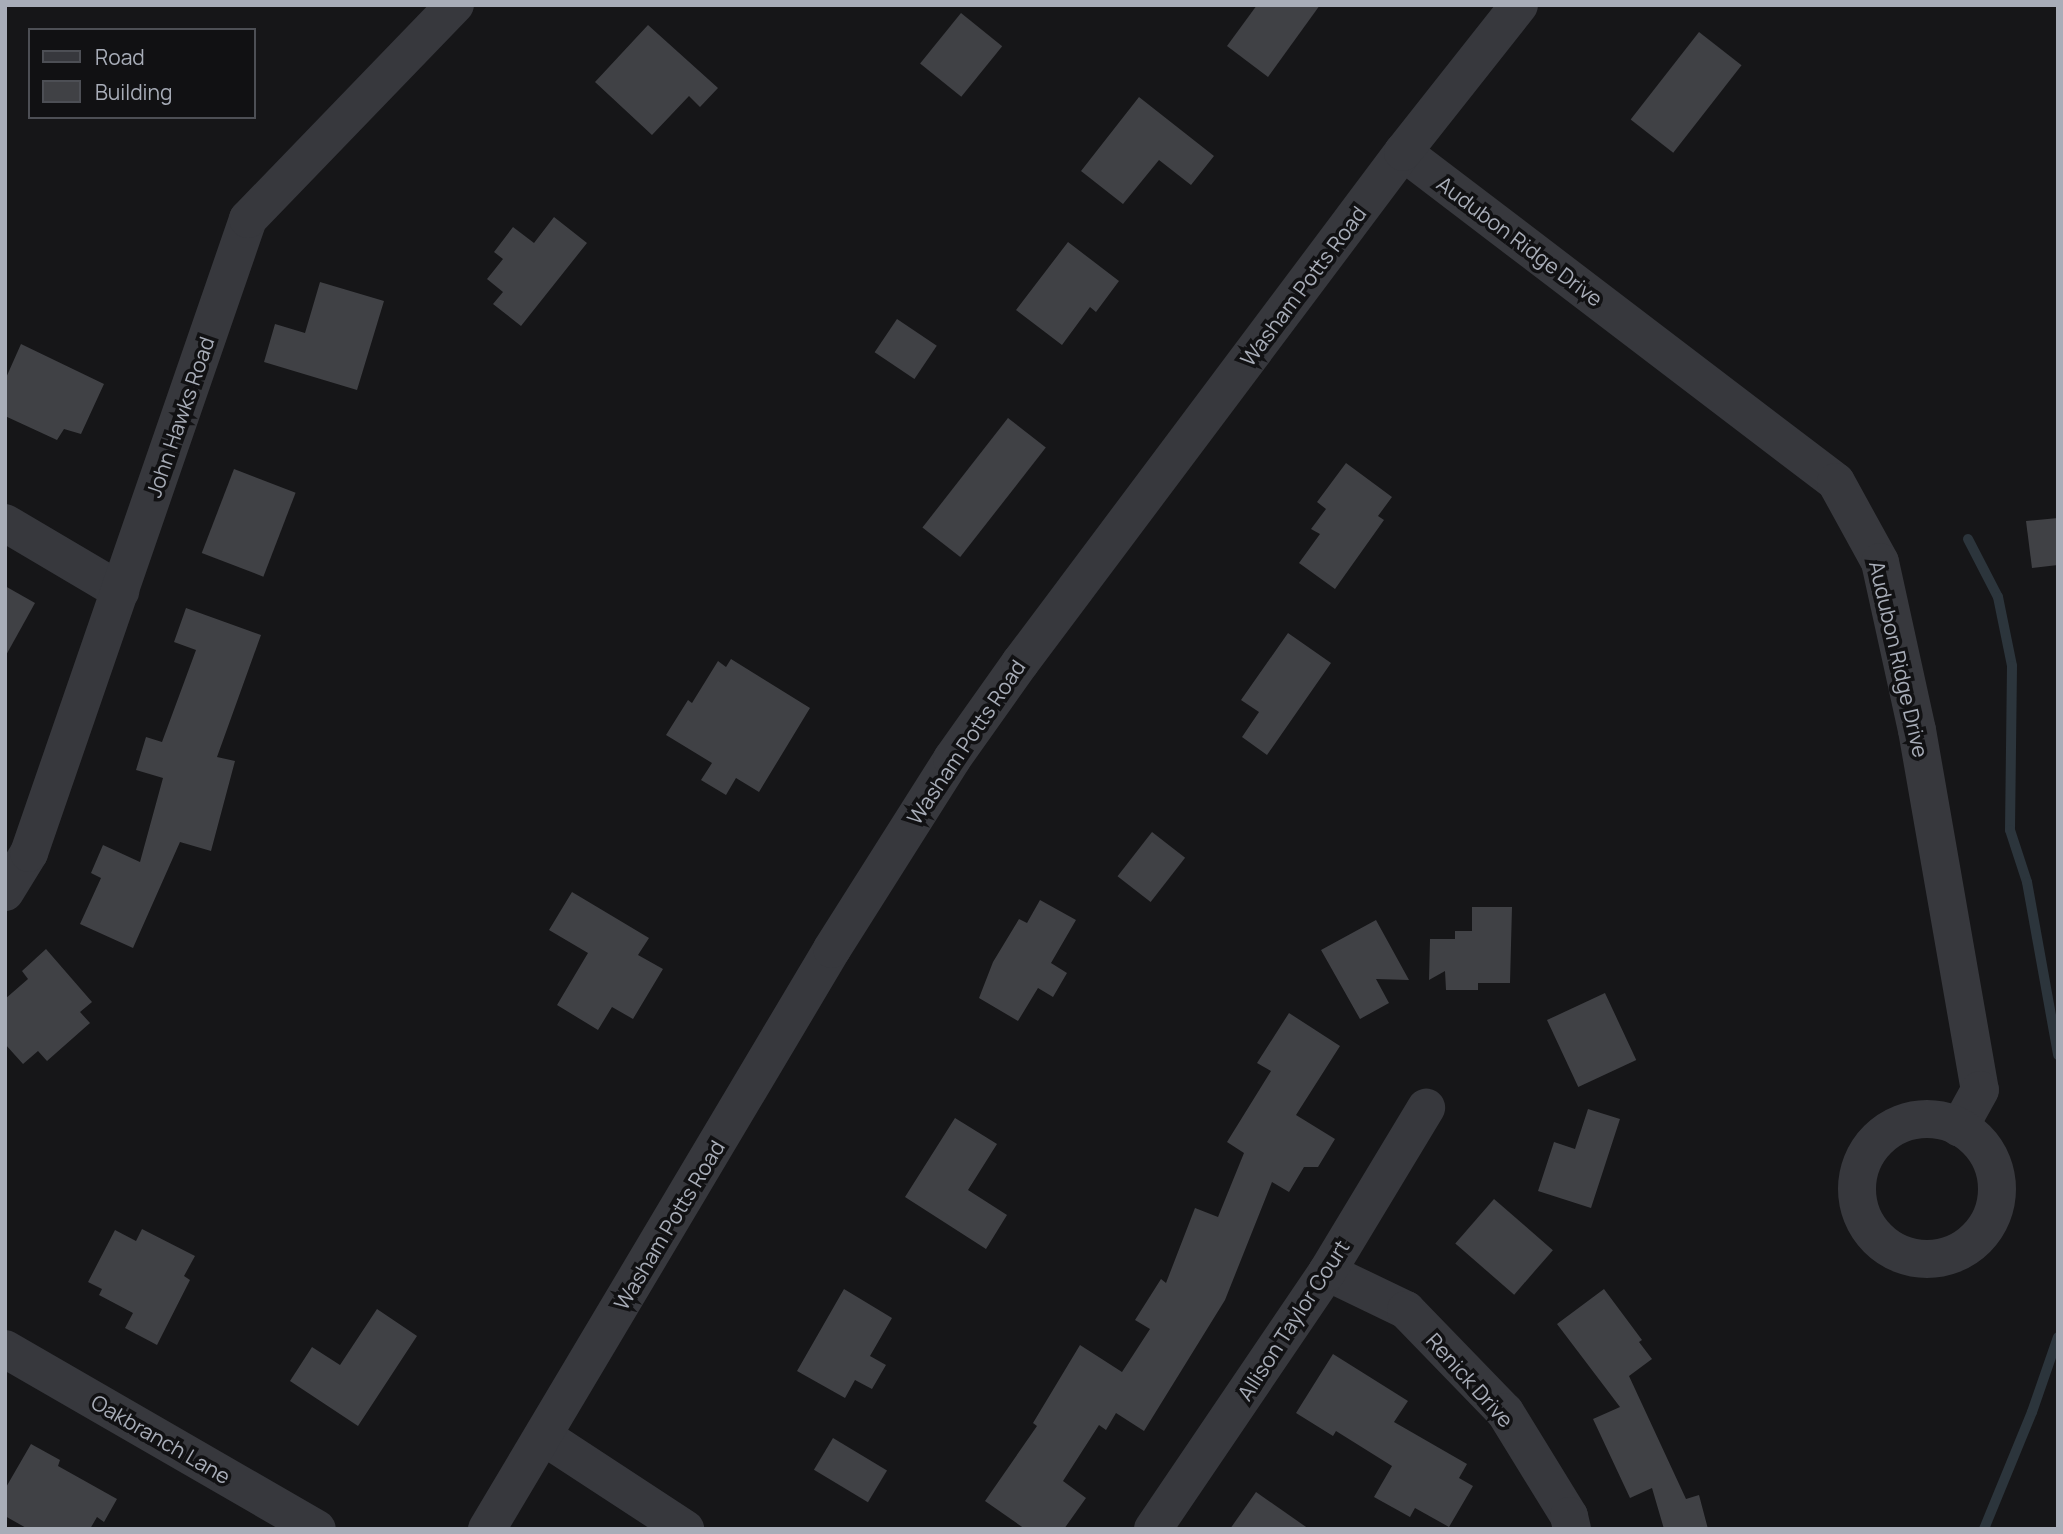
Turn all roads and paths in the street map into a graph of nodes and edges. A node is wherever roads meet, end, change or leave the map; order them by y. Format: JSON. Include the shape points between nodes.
{"nodes":[{"id":1,"x":455,"y":5,"type":"edge"},
{"id":2,"x":1519,"y":5,"type":"edge"},
{"id":3,"x":1404,"y":152,"type":"junction"},
{"id":4,"x":5,"y":523,"type":"edge"},
{"id":5,"x":120,"y":591,"type":"junction"},
{"id":6,"x":5,"y":892,"type":"edge"},
{"id":7,"x":1426,"y":1108,"type":"dead end"},
{"id":8,"x":1959,"y":1128,"type":"dead end"},
{"id":9,"x":1327,"y":1272,"type":"junction"},
{"id":10,"x":5,"y":1349,"type":"edge"},
{"id":11,"x":543,"y":1436,"type":"junction"},
{"id":12,"x":317,"y":1529,"type":"edge"},
{"id":13,"x":486,"y":1529,"type":"edge"},
{"id":14,"x":685,"y":1529,"type":"edge"},
{"id":15,"x":1153,"y":1529,"type":"edge"},
{"id":16,"x":1572,"y":1529,"type":"edge"}],
"edges":[{"from":1,"to":5,"type":"street","name":"John Hawks Road","via":[[248,219]]},
{"from":2,"to":3,"type":"street","name":"Washam Potts Road"},
{"from":3,"to":8,"type":"street","name":"Audubon Ridge Drive","via":[[1836,482],[1880,562],[1917,730],[1980,1090]]},
{"from":3,"to":11,"type":"street","name":"Washam Potts Road","via":[[953,759],[832,950]]},
{"from":4,"to":5,"type":"street"},
{"from":5,"to":6,"type":"street","name":"John Hawks Road","via":[[29,853]]},
{"from":7,"to":9,"type":"street","name":"Allison Taylor Court"},
{"from":9,"to":15,"type":"street","name":"Allison Taylor Court"},
{"from":9,"to":16,"type":"street","name":"Renick Drive","via":[[1406,1310],[1505,1412],[1569,1516]]},
{"from":10,"to":12,"type":"street","name":"Oakbranch Lane"},
{"from":11,"to":13,"type":"street","name":"Washam Potts Road"},
{"from":11,"to":14,"type":"street"}]}
